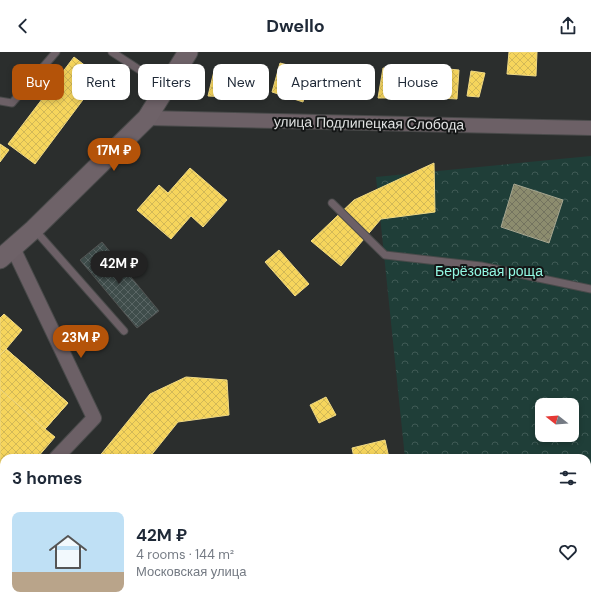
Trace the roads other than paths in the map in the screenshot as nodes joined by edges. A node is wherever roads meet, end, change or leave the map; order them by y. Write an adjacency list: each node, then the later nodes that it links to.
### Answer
1 (56, 52): 7 (lane)
2 (112, 52): 5 (lane)
3 (188, 52): 4 (main road)
4 (180, 64)
5 (138, 69)
6 (158, 100): 8 (main road)
7 (0, 101)
8 (147, 118): 9 (street, улица Подлипецкая Слобода); 11 (main road)
9 (591, 128)
10 (332, 203): 13 (lane)
11 (34, 229): 12 (main road); 14 (lane)
12 (6, 254): 15 (street)
13 (591, 289)
14 (124, 331)
15 (60, 454)

